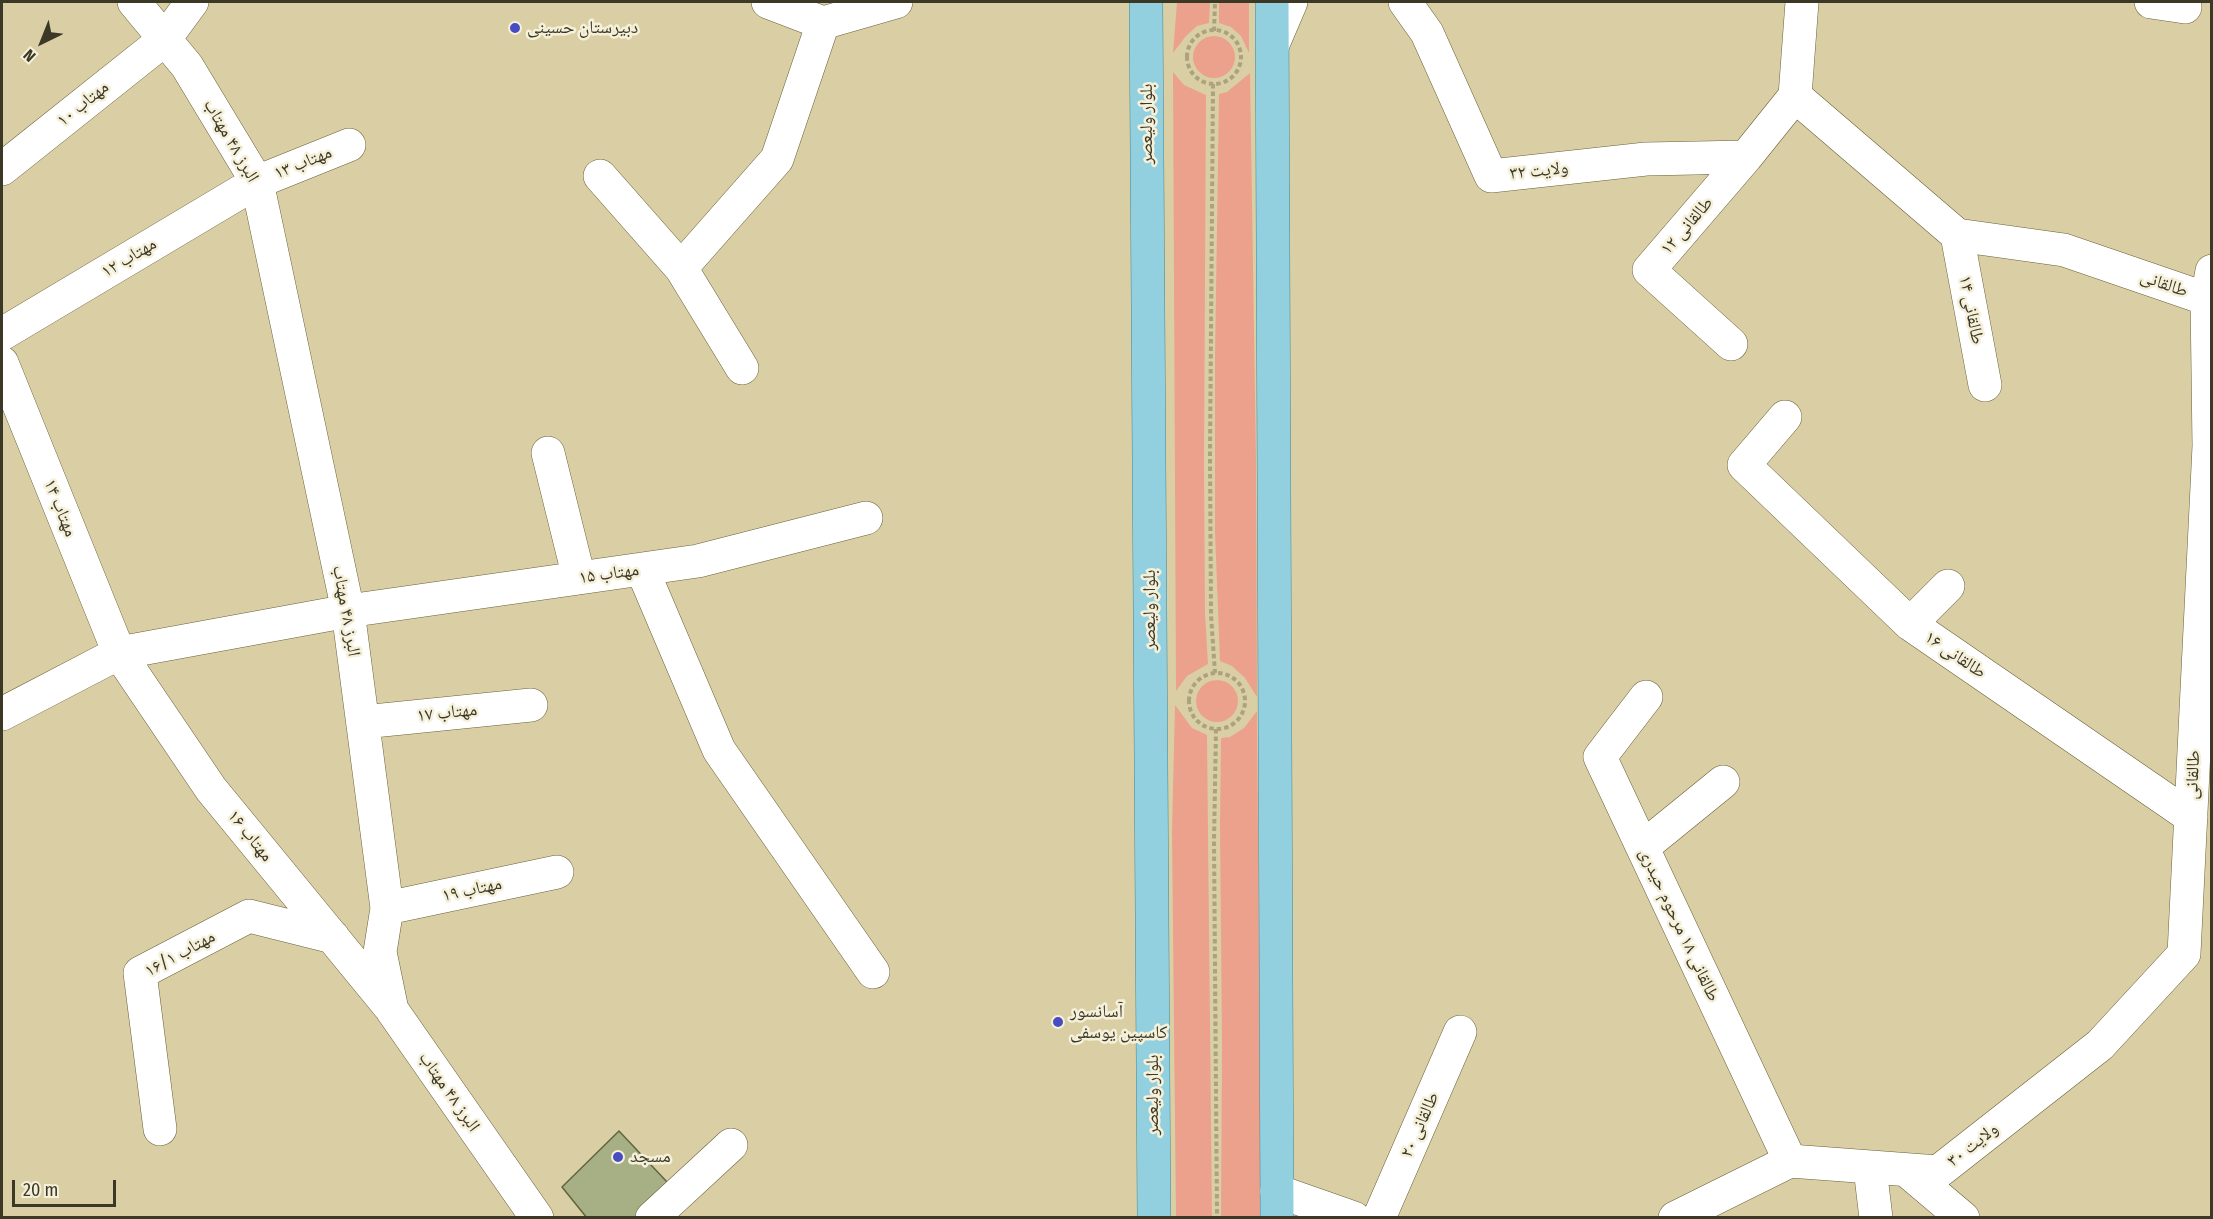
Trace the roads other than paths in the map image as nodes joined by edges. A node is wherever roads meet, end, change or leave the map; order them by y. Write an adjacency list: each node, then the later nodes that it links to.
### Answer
1 (134, 2): 16 (street, البرز ۴۸ مهتاب)
2 (192, 2): 16 (street, مهتاب ۱۰)
3 (768, 2): 14 (street)
4 (896, 2): 14 (street)
5 (1146, 2): 19 (main road, بلوار ولیعصر)
6 (1165, 2): 19 (main road)
7 (1272, 2): 17 (main road)
8 (1291, 2): 17 (street)
9 (1392, 2): 15 (street)
10 (1405, 2): 15 (street, ولایت ۳۲)
11 (1802, 2): 18 (street)
12 (2151, 2): 13 (street)
13 (2185, 7)
14 (823, 23): 26 (street)
15 (1427, 33): 21 (street, ولایت ۳۲)
16 (164, 39): 22 (street, مهتاب ۱۰); 24 (street, البرز ۴۸ مهتاب)
17 (1273, 44): 63 (main road)
18 (1795, 96): 21 (street, طالقانی ۱۲); 25 (street)
19 (1147, 118): 66 (main road, بلوار ولیعصر)
20 (350, 145): 24 (street, مهتاب ۱۳)
21 (1746, 157): 29 (street, طالقانی ۱۲)
22 (2, 169)
23 (600, 176): 26 (street)
24 (257, 182): 28 (street, مهتاب ۱۲); 40 (street, البرز ۴۸ مهتاب)
25 (1957, 235): 27 (street, طالقانی); 32 (street, طالقانی ۱۴)
26 (681, 268): 31 (street)
27 (2209, 285): 34 (street, طالقانی)
28 (2, 334)
29 (1731, 345)
30 (2, 363): 43 (street, مهتاب ۱۴)
31 (742, 368)
32 (1986, 385)
33 (1785, 417): 41 (street, طالقانی ۱۶)
34 (2210, 420): 42 (street, طالقانی)
35 (548, 453): 38 (street)
36 (866, 518): 37 (street, مهتاب ۱۵)
37 (642, 569): 38 (street, مهتاب ۱۵); 55 (street)
38 (579, 578): 40 (street, مهتاب ۱۵)
39 (1948, 586): 41 (street)
40 (348, 611): 43 (street); 47 (street, البرز ۴۸ مهتاب)
41 (1910, 624): 49 (street, طالقانی ۱۶)
42 (2205, 636): 49 (street, طالقانی)
43 (119, 653): 46 (street); 53 (street, مهتاب ۱۶)
44 (1646, 697): 50 (street, طالقانی ۱۸ مرحوم حیدری)
45 (531, 705): 47 (street, مهتاب ۱۷)
46 (2, 714)
47 (363, 722): 52 (street, البرز ۴۸ مهتاب)
48 (1723, 782): 50 (street)
49 (2191, 817): 54 (street, طالقانی)
50 (1643, 847): 60 (street, طالقانی ۱۸ مرحوم حیدری)
51 (557, 872): 52 (street, مهتاب ۱۹)
52 (387, 908): 56 (street, البرز ۴۸ مهتاب)
53 (333, 937): 56 (street, مهتاب ۱۶); 58 (street, مهتاب ۱۶/۱)
54 (2198, 958): 62 (street, ولایت ۳۰)
55 (873, 972)
56 (392, 1010): 64 (street, البرز ۴۸ مهتاب)
57 (1460, 1032): 68 (street, طالقانی ۲۰)
58 (160, 1129)
59 (731, 1145): 65 (street)
60 (1790, 1161): 61 (street, ولایت ۳۰); 69 (street)
61 (1870, 1168): 62 (street, ولایت ۳۰); 70 (street)
62 (1906, 1170): 71 (street)
63 (1277, 1204): 67 (street)
64 (537, 1218)
65 (652, 1218)
66 (1154, 1218)
67 (1354, 1218)
68 (1379, 1218)
69 (1675, 1218)
70 (1876, 1218)
71 (1963, 1218)

